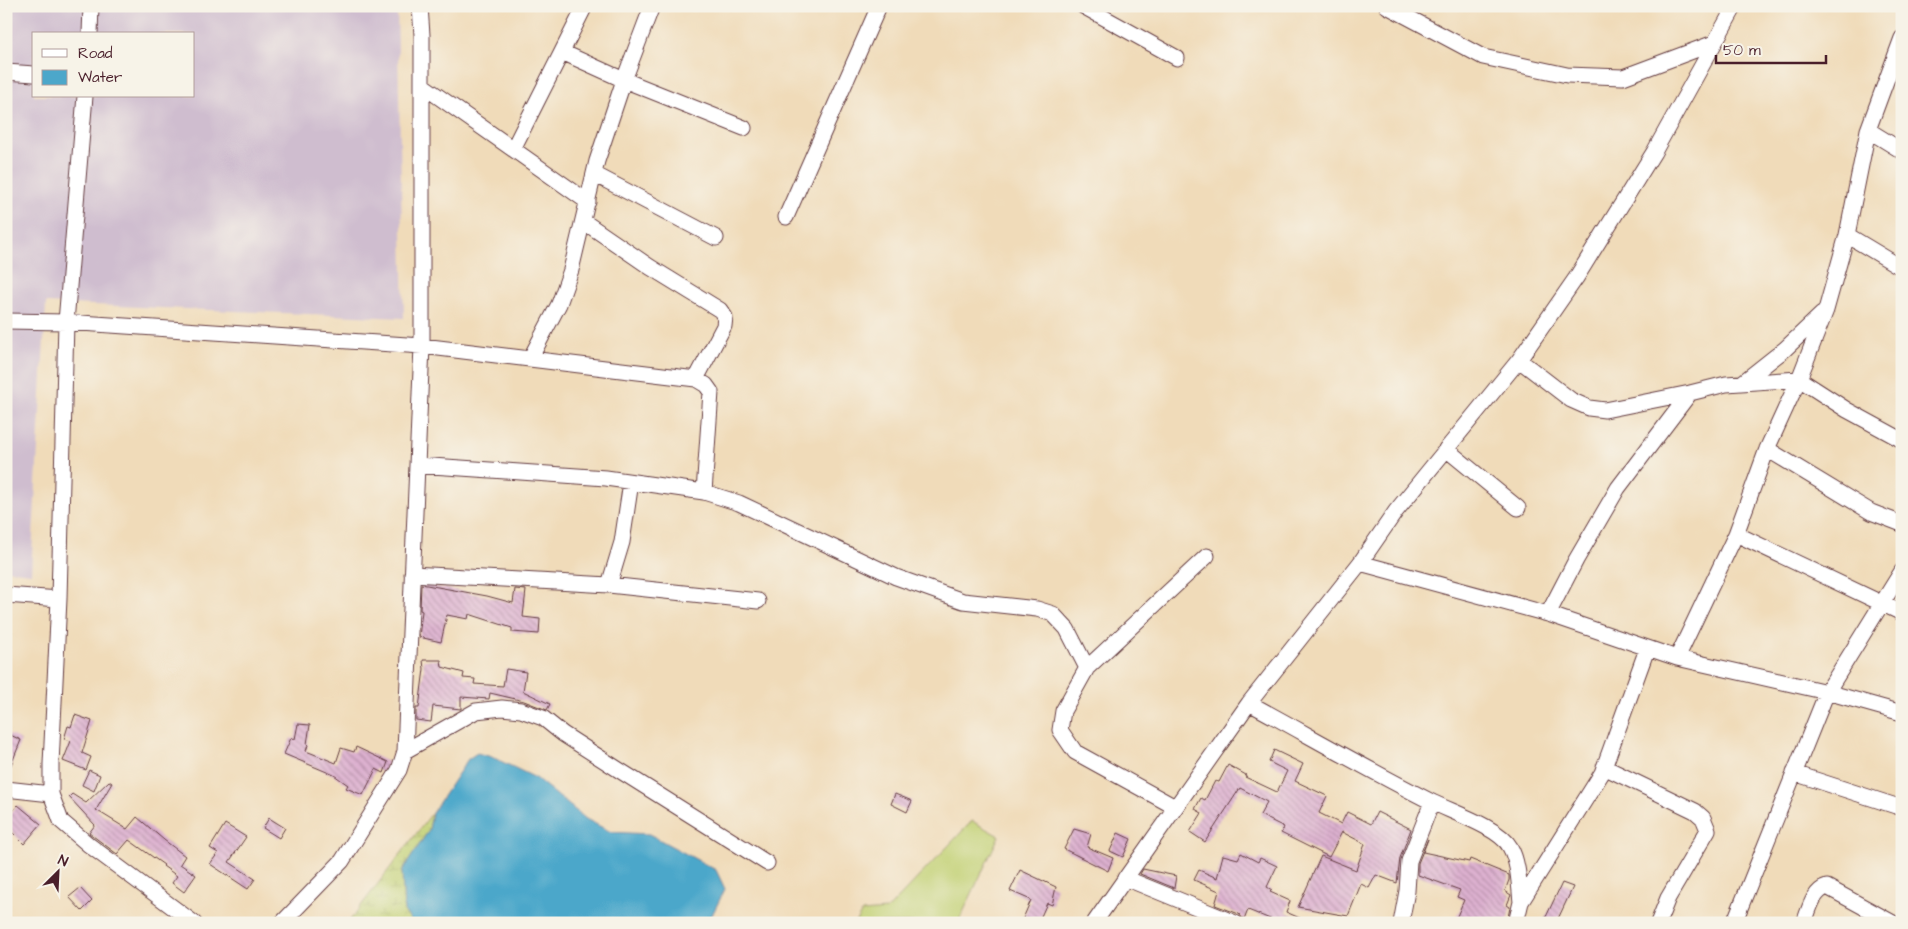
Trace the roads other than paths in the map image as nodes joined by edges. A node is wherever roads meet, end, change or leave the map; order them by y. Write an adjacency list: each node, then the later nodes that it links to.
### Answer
1 (91, 6): 9 (street)
2 (420, 6): 17 (street)
3 (585, 6): 12 (street)
4 (652, 6): 16 (street)
5 (879, 6): 25 (street)
6 (1083, 6): 13 (street)
7 (1388, 6): 11 (street)
8 (1735, 6): 11 (street)
9 (90, 32)
10 (1902, 38): 20 (street)
11 (1714, 43): 35 (street)
12 (562, 52): 16 (street); 21 (street)
13 (1177, 58)
14 (6, 72): 15 (street)
15 (32, 74)
16 (624, 80): 19 (street); 23 (street)
17 (422, 85): 21 (street); 33 (street)
18 (85, 98): 32 (street)
19 (744, 128)
20 (1868, 130): 22 (street); 27 (street)
21 (513, 149): 24 (street)
22 (1902, 151)
23 (594, 174): 24 (street); 28 (street)
24 (588, 202): 26 (street)
25 (786, 217)
26 (583, 221): 34 (street); 36 (street)
27 (1847, 235): 29 (street); 30 (street)
28 (716, 238)
29 (1902, 268)
30 (1826, 310): 37 (street); 38 (street)
31 (6, 320): 32 (street)
32 (66, 322): 33 (street); 55 (street)
33 (422, 346): 34 (street); 43 (street)
34 (530, 359): 36 (street)
35 (1519, 360): 39 (street); 41 (street)
36 (696, 379): 45 (street)
37 (1799, 379): 38 (street); 40 (street); 42 (street)
38 (1742, 383): 39 (street)
39 (1690, 393): 59 (street)
40 (1902, 440)
41 (1446, 449): 46 (street); 50 (street)
42 (1767, 449): 47 (street); 48 (street)
43 (417, 465): 44 (street); 52 (street)
44 (631, 482): 45 (street); 53 (street)
45 (704, 492): 62 (street)
46 (1518, 508)
47 (1902, 524)
48 (1736, 534): 57 (street); 61 (street)
49 (1207, 556): 62 (street)
50 (1360, 563): 59 (street); 64 (street)
51 (1902, 571): 57 (street)
52 (412, 574): 53 (street); 66 (street)
53 (609, 585): 56 (street)
54 (6, 595): 55 (street)
55 (59, 599): 70 (street)
56 (758, 601)
57 (1880, 604): 58 (street); 63 (street)
58 (1902, 613)
59 (1548, 614): 60 (street)
60 (1647, 649): 61 (street); 67 (street)
61 (1677, 658): 63 (street)
62 (1087, 668): 72 (street)
63 (1827, 692): 65 (street); 68 (street)
64 (1248, 703): 71 (street); 72 (street)
65 (1902, 714)
66 (404, 750): 74 (street); 78 (street)
67 (1604, 767): 76 (street); 83 (street)
68 (1794, 773): 73 (street); 84 (street)
69 (6, 789): 70 (street)
70 (52, 794): 77 (street)
71 (1432, 802): 76 (street); 81 (street)
72 (1175, 807): 75 (street)
73 (1902, 808)
74 (767, 863)
75 (1124, 878): 79 (street); 80 (street)
76 (1521, 902): 82 (street)
77 (194, 923)
78 (282, 923)
79 (1094, 923)
80 (1235, 923)
81 (1401, 923)
82 (1516, 923)
83 (1658, 923)
84 (1734, 923)
85 (1804, 923): 86 (street)
86 (1893, 923)

